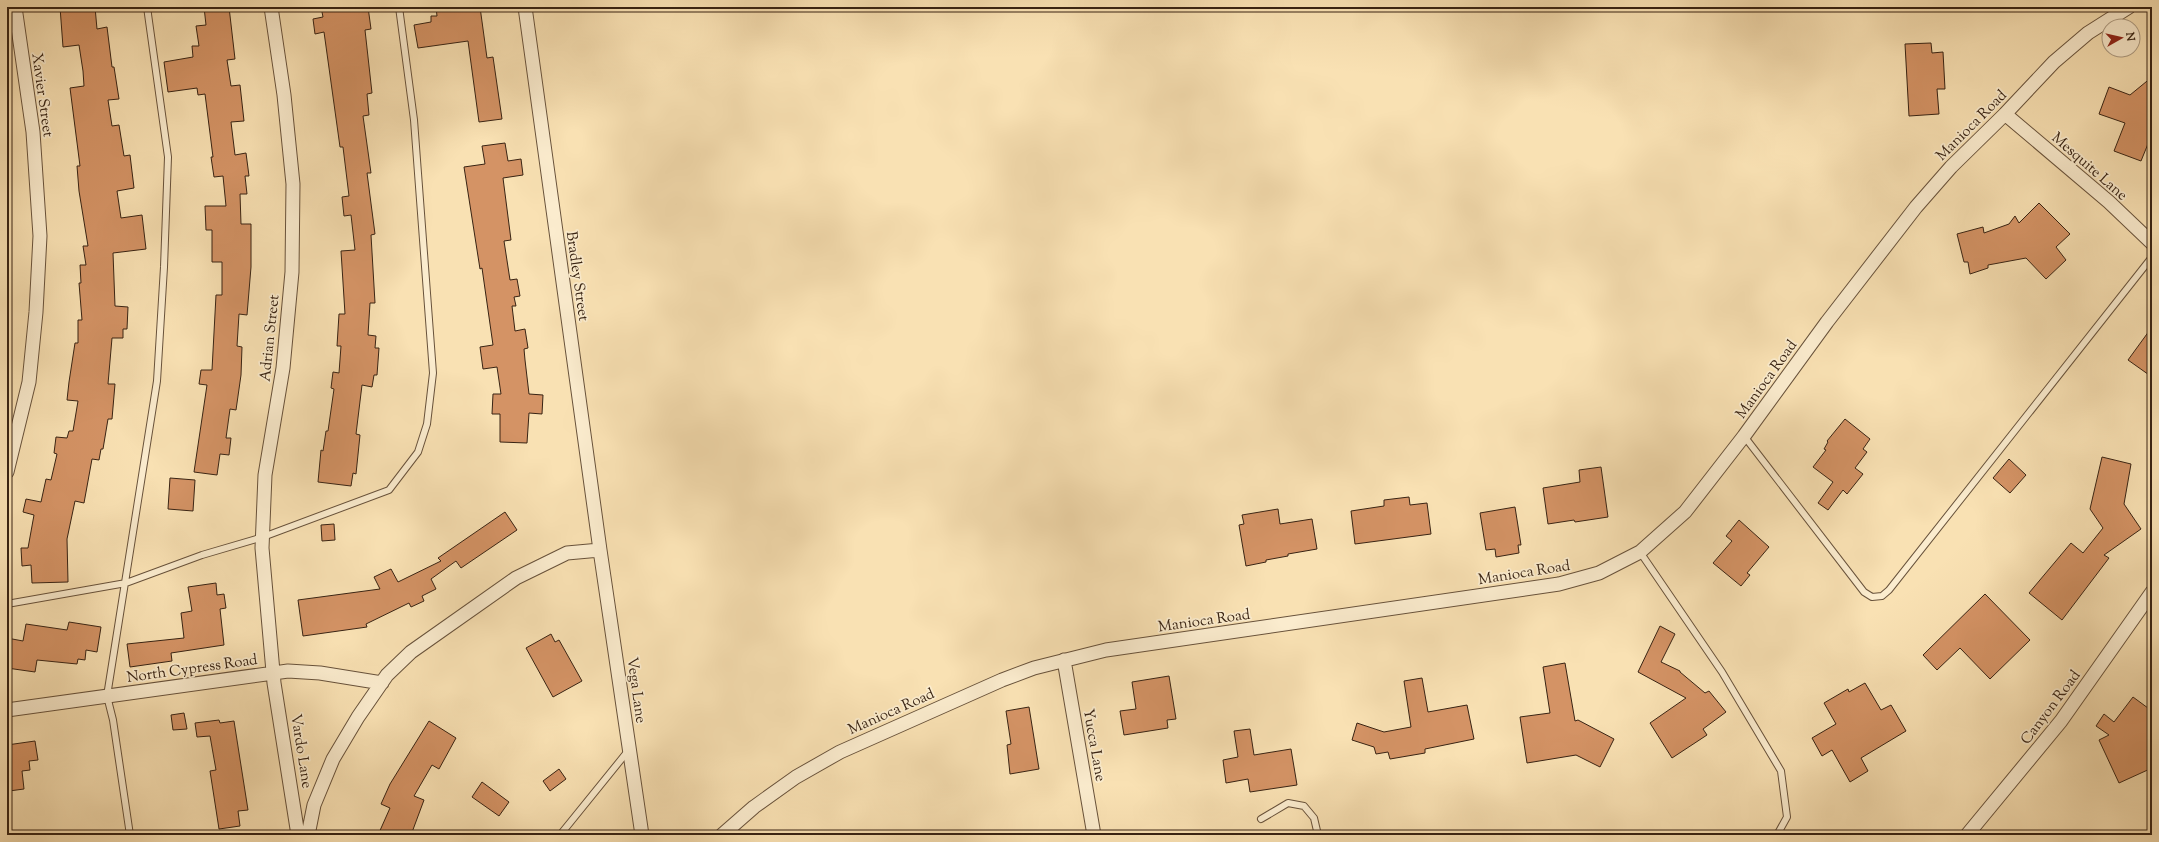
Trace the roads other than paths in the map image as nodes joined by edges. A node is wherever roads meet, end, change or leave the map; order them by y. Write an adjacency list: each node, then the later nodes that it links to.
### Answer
1 (15, 7): 11 (street, Xavier Street)
2 (147, 7): 15 (lane)
3 (271, 7): 12 (street, Adrian Street)
4 (399, 7): 12 (lane)
5 (525, 7): 13 (street, Bradley Street)
6 (2129, 7): 7 (street, Manioca Road)
7 (2005, 114): 8 (street, Mesquite Lane); 10 (street, Manioca Road)
8 (2152, 243)
9 (2152, 256): 10 (lane)
10 (1744, 436): 14 (street, Manioca Road)
11 (7, 472)
12 (263, 537): 15 (lane); 19 (street, Adrian Street)
13 (600, 550): 20 (street); 23 (street, Vega Lane)
14 (1640, 552): 18 (street, Manioca Road); 33 (lane)
15 (126, 584): 17 (lane); 21 (lane)
16 (2152, 592): 34 (street, Canyon Road)
17 (7, 604)
18 (1064, 660): 30 (street, Manioca Road); 31 (street, Yucca Lane)
19 (273, 673): 20 (street, North Cypress Road); 21 (street, North Cypress Road); 26 (street, Vardo Lane)
20 (382, 683): 27 (street)
21 (107, 696): 22 (street, North Cypress Road); 25 (lane)
22 (7, 710)
23 (629, 750): 28 (lane); 29 (street, Vega Lane)
24 (1261, 819): 32 (lane)
25 (130, 835)
26 (298, 835)
27 (308, 835)
28 (560, 835)
29 (642, 835)
30 (722, 835)
31 (1094, 835)
32 (1318, 835)
33 (1777, 835)
34 (1967, 835)

